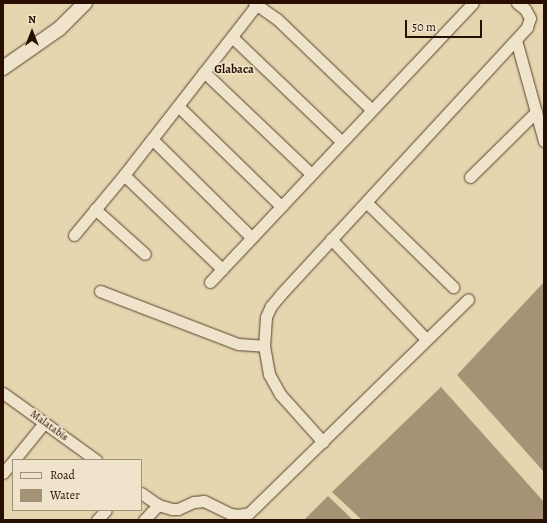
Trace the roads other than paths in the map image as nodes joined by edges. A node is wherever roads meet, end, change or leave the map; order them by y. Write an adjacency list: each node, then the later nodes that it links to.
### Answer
1 (85, 3): 7 (street)
2 (473, 3): 10 (street)
3 (518, 3): 6 (street)
4 (256, 4): 5 (street); 10 (street)
5 (232, 37): 8 (street); 13 (street)
6 (516, 40): 11 (street); 18 (street)
7 (3, 68)
8 (204, 72): 9 (street); 15 (street)
9 (178, 106): 12 (street); 19 (street)
10 (371, 109): 13 (street)
11 (536, 112): 14 (street); 17 (street)
12 (152, 139): 16 (street); 22 (street)
13 (341, 141): 15 (street)
14 (544, 141)
15 (311, 174): 19 (street)
16 (124, 175): 20 (street); 25 (street)
17 (470, 177)
18 (366, 202): 23 (street); 27 (street)
19 (281, 206): 22 (street)
20 (95, 209): 21 (street); 24 (street)
21 (74, 235)
22 (251, 237): 25 (street)
23 (332, 239): 30 (street); 31 (street)
24 (145, 254)
25 (222, 269): 26 (street)
26 (210, 282)
27 (454, 287)
28 (100, 291): 31 (street)
29 (468, 299): 30 (street)
30 (426, 339): 34 (street)
31 (264, 346): 34 (street)
32 (3, 393): 33 (street, Malatabis)
33 (44, 423): 35 (street); 36 (street, Malatabis)
34 (323, 442): 40 (street)
35 (14, 459)
36 (95, 459)
37 (12, 461): 38 (street)
38 (3, 473)
39 (142, 494): 40 (street)
40 (158, 505): 43 (street)
41 (105, 511): 42 (street)
42 (97, 520)
43 (144, 520)

